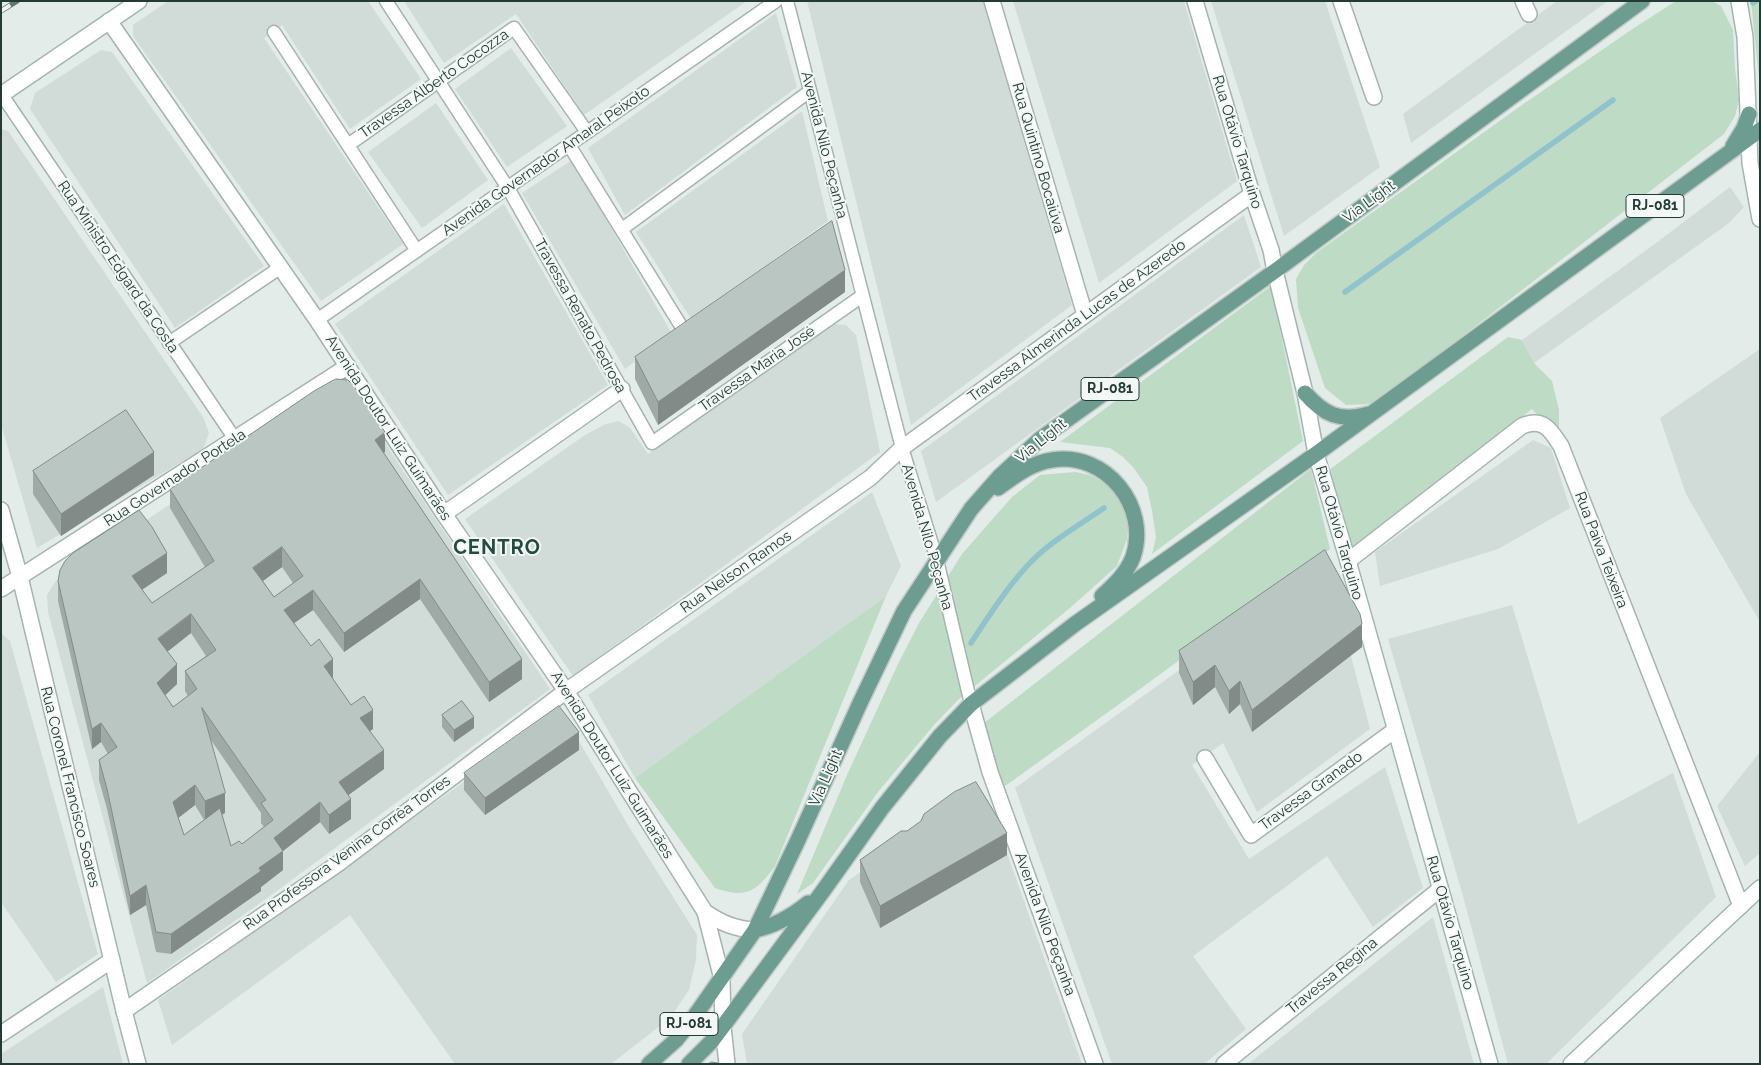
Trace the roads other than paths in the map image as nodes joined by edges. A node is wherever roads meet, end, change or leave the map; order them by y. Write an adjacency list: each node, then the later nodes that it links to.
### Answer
1 (139, 1): 10 (street)
2 (386, 1): 12 (street, Travessa Renato Pedrosa)
3 (776, 1): 17 (street, Avenida Governador Amaral Peixoto)
4 (787, 1): 13 (street, Avenida Nilo Peçanha)
5 (992, 1): 30 (street, Rua Quintino Bocaiúva)
6 (1195, 1): 23 (street, Rua Otávio Tarquino)
7 (1341, 1): 15 (street)
8 (1642, 1): 28 (main road, Via Light / RJ-081)
9 (1738, 1): 16 (street)
10 (109, 21): 14 (street); 27 (street, Avenida Doutor Luiz Guimarães)
11 (274, 32): 19 (street)
12 (438, 81): 17 (street, Travessa Alberto Cocozza); 19 (street, Travessa Alberto Cocozza); 22 (street, Travessa Renato Pedrosa)
13 (810, 91): 25 (street); 29 (street, Avenida Nilo Peçanha)
14 (2, 95): 33 (street, Rua Ministro Edgard da Costa)
15 (1374, 98)
16 (1749, 114): 18 (street); 21 (main road)
17 (588, 132): 20 (street, Avenida Governador Amaral Peixoto)
18 (1754, 134): 21 (main road, RJ-081); 24 (street)
19 (348, 145): 26 (street)
20 (569, 145): 22 (street, Avenida Governador Amaral Peixoto); 25 (street)
21 (1729, 151): 37 (main road, RJ-081)
22 (508, 188): 26 (street, Avenida Governador Amaral Peixoto); 35 (street, Travessa Renato Pedrosa)
23 (1252, 194): 28 (street, Rua Otávio Tarquino); 30 (street, Travessa Almerinda Lucas de Azeredo)
24 (1760, 219)
25 (622, 229): 32 (street)
26 (417, 251): 31 (street, Avenida Governador Amaral Peixoto)
27 (280, 267): 31 (street, Avenida Doutor Luiz Guimarães); 33 (street)
28 (1276, 270): 36 (street, Rua Otávio Tarquino); 42 (main road, Via Light / RJ-081)
29 (862, 296): 39 (street, Travessa Maria José); 40 (street, Avenida Nilo Peçanha)
30 (1085, 315): 40 (street, Travessa Almerinda Lucas de Azeredo)
31 (318, 320): 34 (street, Avenida Doutor Luiz Guimarães)
32 (686, 334)
33 (169, 343): 38 (street, Rua Ministro Edgard da Costa)
34 (348, 366): 38 (street, Rua Governador Portela); 44 (street, Avenida Doutor Luiz Guimarães)
35 (622, 389): 39 (street, Travessa Renato Pedrosa); 44 (street)
36 (1304, 393): 37 (main road); 41 (street, Rua Otávio Tarquino)
37 (1372, 414): 41 (main road, RJ-081)
38 (235, 439): 47 (street, Rua Governador Portela)
39 (652, 443)
40 (902, 448): 45 (street, Avenida Nilo Peçanha); 50 (street, Rua Nelson Ramos)
41 (1316, 454): 46 (street, Rua Otávio Tarquino); 49 (main road, RJ-081)
42 (971, 509): 45 (main road, Via Light / RJ-081); 49 (main road)
43 (1, 510): 47 (street, Rua Coronel Francisco Soares)
44 (444, 514): 50 (street, Avenida Doutor Luiz Guimarães)
45 (937, 560): 51 (street, Avenida Nilo Peçanha); 59 (main road, Via Light / RJ-081)
46 (1348, 561): 52 (street, Rua Otávio Tarquino); 57 (street, Rua Paiva Teixeira)
47 (20, 577): 48 (street, Rua Governador Portela); 60 (street, Rua Coronel Francisco Soares)
48 (1, 589)
49 (1075, 624): 51 (main road, RJ-081)
50 (566, 691): 58 (street, Avenida Doutor Luiz Guimarães); 62 (street, Rua Professora Venina Corrêa Torres)
51 (971, 704): 56 (main road, RJ-081); 69 (street, Avenida Nilo Peçanha)
52 (1395, 730): 53 (street, Travessa Granado); 55 (street, Rua Otávio Tarquino)
53 (1205, 758)
54 (1760, 888): 57 (street)
55 (1440, 889): 70 (street, Travessa Regina); 71 (street, Rua Otávio Tarquino)
56 (823, 891): 59 (main road); 63 (main road, RJ-081)
57 (1741, 906): 72 (street)
58 (705, 912): 59 (street); 61 (street, Avenida Doutor Luiz Guimarães)
59 (754, 930): 61 (main road, Via Light / RJ-081)
60 (112, 960): 62 (street, Rua Coronel Francisco Soares); 64 (street)
61 (722, 979): 63 (street, Avenida Doutor Luiz Guimarães); 66 (main road, Via Light / RJ-081)
62 (124, 1011): 65 (street, Rua Coronel Francisco Soares)
63 (723, 1026): 67 (main road, RJ-081); 68 (street, Avenida Doutor Luiz Guimarães)
64 (1, 1034)
65 (138, 1064)
66 (649, 1064)
67 (690, 1064)
68 (727, 1064)
69 (1095, 1064)
70 (1224, 1064)
71 (1490, 1064)
72 (1571, 1064)

